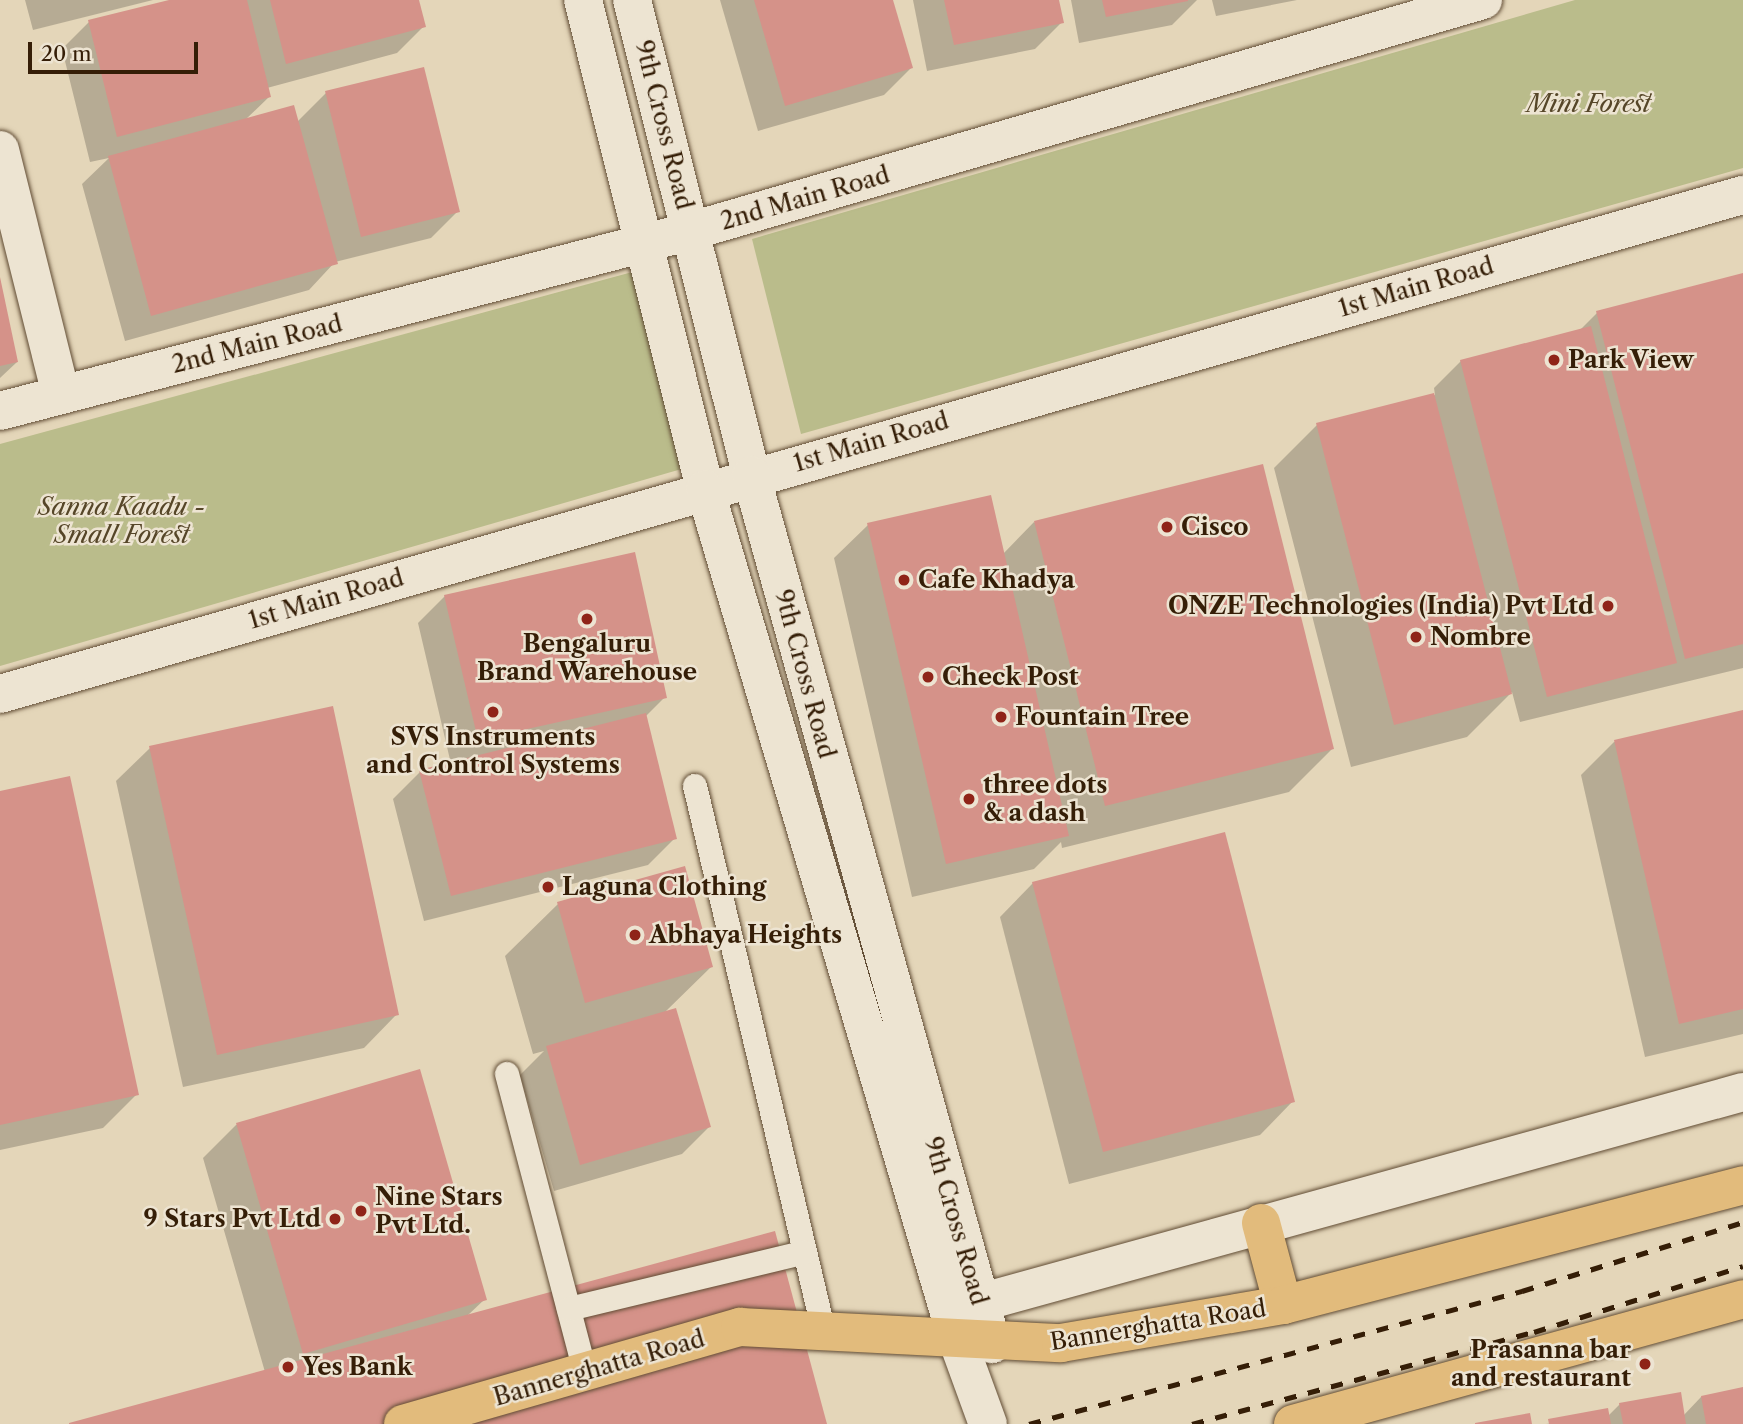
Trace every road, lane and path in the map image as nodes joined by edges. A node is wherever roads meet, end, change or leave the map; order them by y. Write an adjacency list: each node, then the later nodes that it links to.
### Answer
1 (583, 0): 7 (street, 9th Cross Road)
2 (632, 0): 6 (street, 9th Cross Road)
3 (1483, 0): 6 (street, 2nd Main Road)
4 (0, 150): 8 (street)
5 (1743, 195): 10 (street, 1st Main Road)
6 (691, 231): 7 (street, 2nd Main Road); 10 (street, 9th Cross Road)
7 (642, 244): 8 (street, 2nd Main Road); 11 (street, 9th Cross Road)
8 (61, 394): 9 (street, 2nd Main Road)
9 (0, 411)
10 (751, 475): 11 (street, 1st Main Road); 20 (street, 9th Cross Road)
11 (705, 489): 12 (street, 1st Main Road); 24 (street, 9th Cross Road)
12 (0, 694)
13 (695, 786): 18 (lane)
14 (507, 1074): 22 (lane)
15 (1743, 1092): 17 (street)
16 (1743, 1185): 21 (highway, Bannerghatta Road)
17 (1261, 1223): 20 (street); 21 (highway)
18 (803, 1253): 22 (lane); 23 (lane)
19 (1743, 1299): 28 (highway)
20 (979, 1303): 24 (street, 9th Cross Road)
21 (1283, 1305): 24 (highway, Bannerghatta Road)
22 (569, 1310): 25 (lane)
23 (824, 1332): 24 (highway, Bannerghatta Road); 25 (highway, Bannerghatta Road)
24 (974, 1342): 27 (street)
25 (585, 1371): 26 (highway, Bannerghatta Road)
26 (403, 1424)
27 (988, 1424)
28 (1293, 1424)

